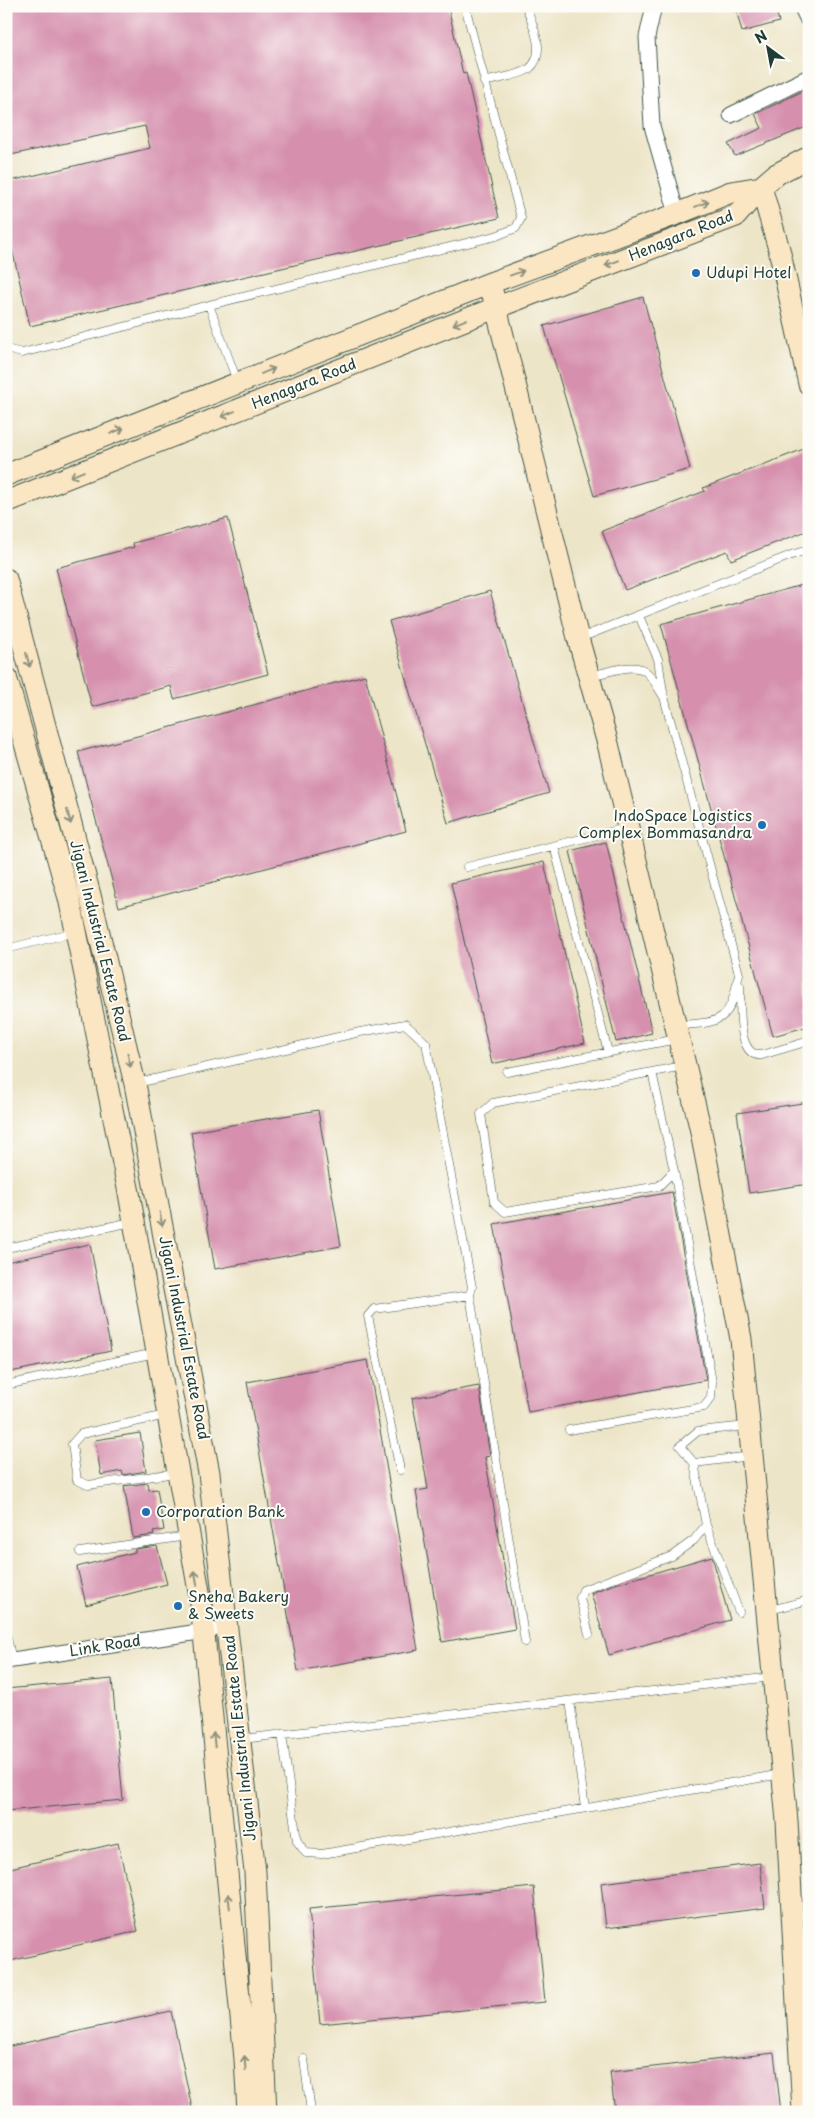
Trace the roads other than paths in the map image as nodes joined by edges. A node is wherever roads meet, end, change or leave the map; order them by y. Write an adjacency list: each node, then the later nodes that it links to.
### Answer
1 (465, 6): 7 (lane)
2 (526, 6): 7 (lane)
3 (654, 6): 11 (street)
4 (801, 6): 5 (street)
5 (809, 22)
6 (809, 78): 8 (street)
7 (484, 82): 13 (lane)
8 (731, 115)
9 (809, 158): 10 (street)
10 (762, 187): 11 (street, Henagara Road, one-way to 10); 14 (street, Henagara Road, one-way to 14); 16 (street)
11 (677, 214): 12 (street, Henagara Road, one-way to 11)
12 (490, 283): 14 (street); 17 (street, Henagara Road, one-way to 12)
13 (209, 305): 15 (lane); 17 (lane)
14 (495, 308): 19 (street, Henagara Road, one-way to 19); 23 (street)
15 (6, 349)
16 (807, 373)
17 (238, 382): 18 (street, Henagara Road, one-way to 17)
18 (6, 475)
19 (6, 502)
20 (809, 553): 22 (lane)
21 (6, 579): 39 (street, Jigani Industrial Estate Road, one-way to 39)
22 (639, 616): 23 (lane); 26 (lane)
23 (578, 638): 24 (street)
24 (588, 676): 26 (lane); 27 (street)
25 (6, 677): 30 (street, Jigani Industrial Estate Road)
26 (664, 697): 32 (lane)
27 (628, 828): 28 (lane); 33 (street)
28 (554, 846): 29 (lane); 35 (lane)
29 (467, 867)
30 (76, 931): 31 (lane); 41 (street, Jigani Industrial Estate Road)
31 (6, 949)
32 (739, 974): 33 (lane); 34 (lane)
33 (677, 1032): 35 (lane); 36 (street)
34 (809, 1041)
35 (608, 1052): 37 (lane)
36 (685, 1066): 38 (lane); 47 (street)
37 (507, 1072)
38 (652, 1072): 40 (lane); 40 (lane)
39 (135, 1084): 43 (lane); 59 (street, Jigani Industrial Estate Road, one-way to 59)
40 (674, 1171): 48 (lane)
41 (134, 1221): 42 (lane); 44 (street, Jigani Industrial Estate Road)
42 (6, 1248)
43 (470, 1295): 51 (lane); 63 (lane)
44 (157, 1353): 45 (lane); 46 (street, Jigani Industrial Estate Road)
45 (6, 1385)
46 (168, 1415): 52 (street, Jigani Industrial Estate Road); 52 (lane)
47 (749, 1425): 49 (street); 50 (lane)
48 (569, 1430)
49 (752, 1456): 50 (lane); 57 (street)
50 (694, 1463): 53 (lane)
51 (400, 1470)
52 (178, 1473): 54 (street, Jigani Industrial Estate Road)
53 (706, 1525): 58 (lane); 62 (lane)
54 (189, 1536): 55 (lane); 60 (street, Jigani Industrial Estate Road, one-way to 54)
55 (80, 1552)
56 (809, 1600): 57 (lane)
57 (767, 1611): 65 (street)
58 (739, 1612)
59 (227, 1628): 60 (street, Link Road); 68 (street, Jigani Industrial Estate Road)
60 (203, 1631): 64 (street, Link Road); 72 (street, Jigani Industrial Estate Road, one-way to 60)
61 (6, 1634): 64 (lane)
62 (589, 1634)
63 (526, 1642)
64 (9, 1660)
65 (773, 1677): 66 (lane); 69 (street)
66 (570, 1700): 67 (lane); 70 (lane)
67 (282, 1734): 68 (lane); 70 (lane)
68 (240, 1739): 73 (street, Jigani Industrial Estate Road)
69 (783, 1774): 70 (lane); 75 (street)
70 (585, 1808)
71 (304, 2059): 74 (lane)
72 (248, 2112)
73 (266, 2112)
74 (312, 2112)
75 (803, 2112)

